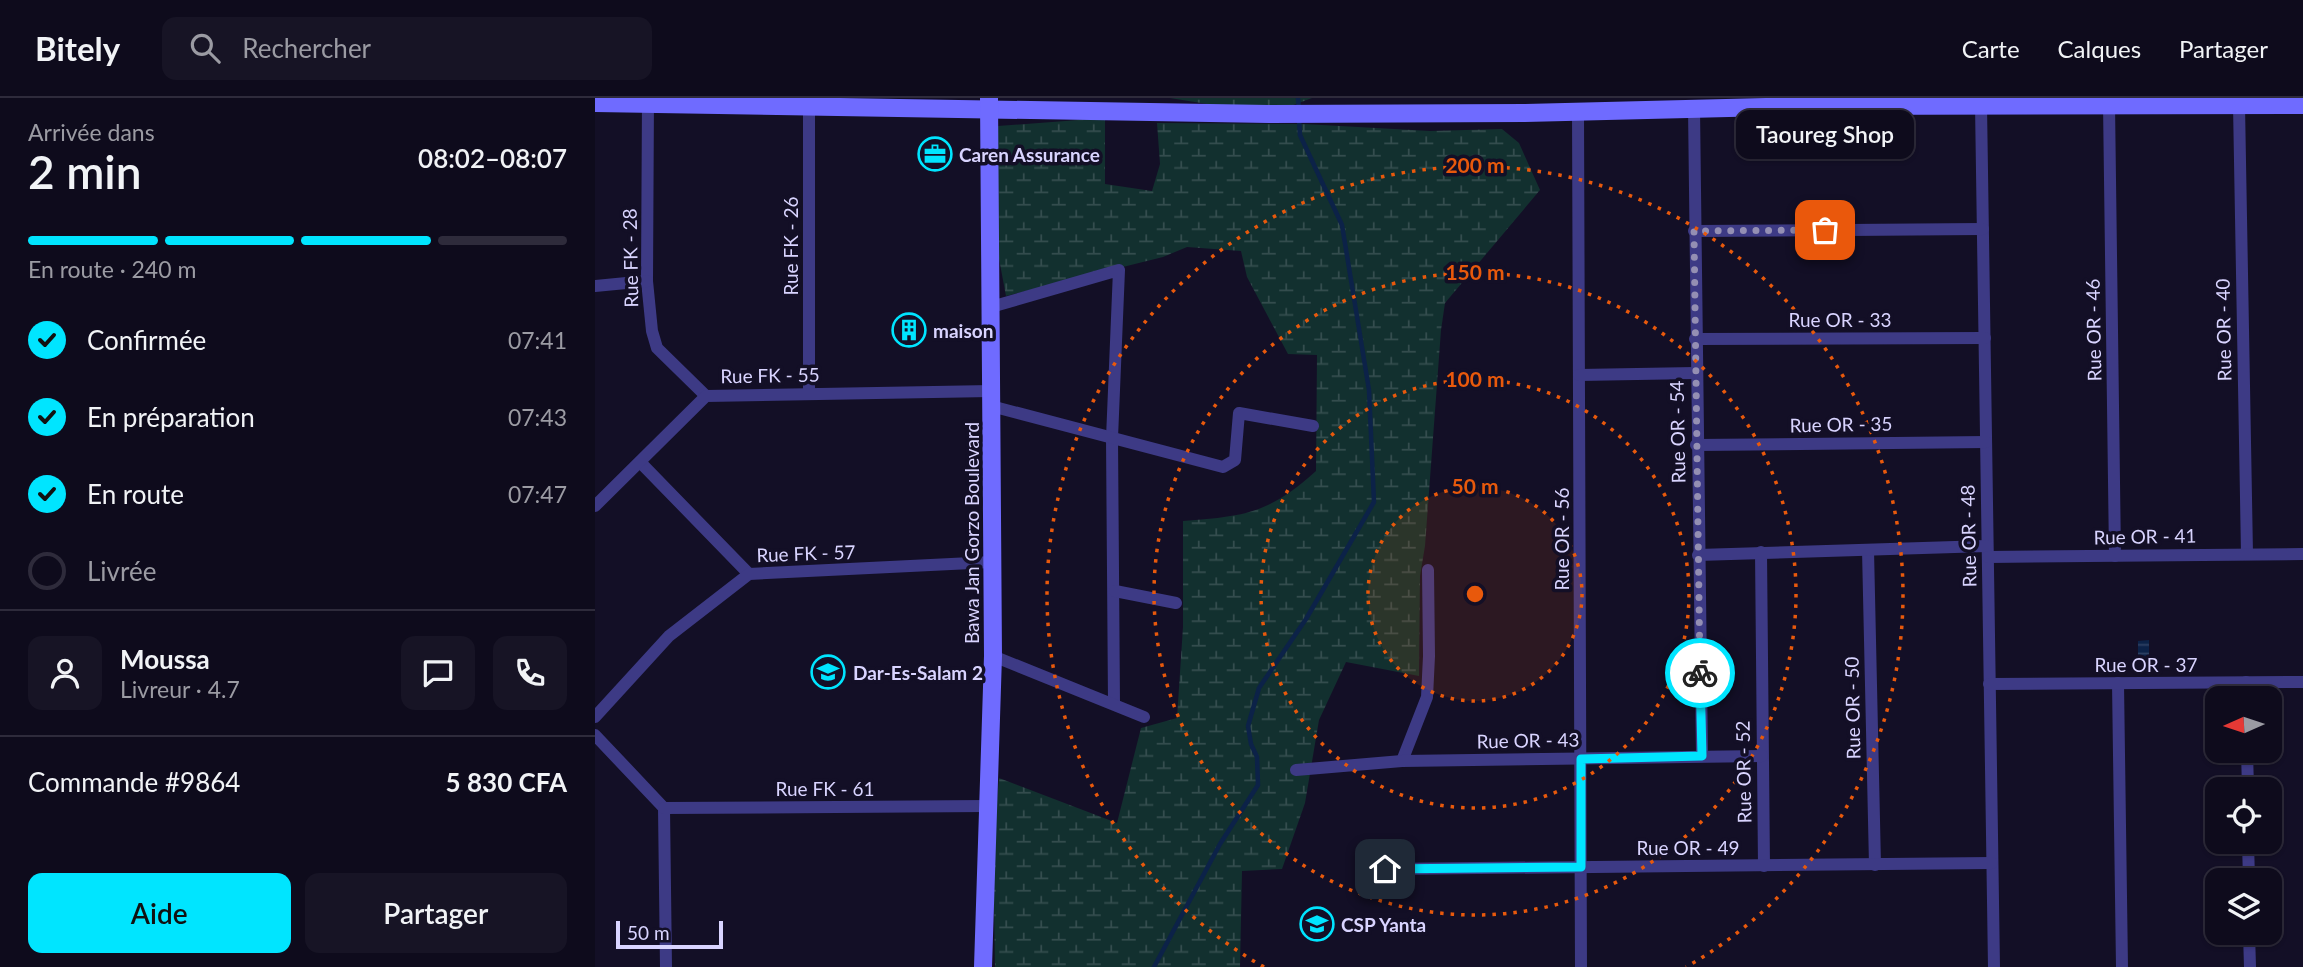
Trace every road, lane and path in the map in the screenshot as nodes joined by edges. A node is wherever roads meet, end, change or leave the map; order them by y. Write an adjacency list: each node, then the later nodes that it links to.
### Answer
1 (648, 101): 3 (street); 7 (street); 18 (street, Rue FK - 28)
2 (2182, 101): 9 (street); 12 (street)
3 (809, 102): 8 (street); 25 (street, Rue FK - 26)
4 (1720, 102): 5 (street); 14 (street)
5 (1886, 102): 11 (street)
6 (2025, 102): 9 (street); 11 (street)
7 (595, 103)
8 (989, 103): 10 (street); 20 (street, Bawa Jan Gorzo Boulevard)
9 (2109, 104): 40 (street, Rue OR - 46)
10 (1528, 105): 15 (street)
11 (1981, 105): 16 (street, Rue OR - 48)
12 (2239, 105): 13 (street); 37 (street, Rue OR - 40)
13 (2303, 105)
14 (1694, 108): 15 (street); 17 (street, Rue OR - 54)
15 (1578, 111): 24 (street, Rue OR - 56)
16 (1983, 229): 17 (street); 21 (street, Rue OR - 48)
17 (1694, 231): 22 (street, Rue OR - 54)
18 (647, 281): 19 (street); 26 (street, Rue FK - 28)
19 (595, 286)
20 (991, 307): 27 (street, Bawa Jan Gorzo Boulevard); 29 (street)
21 (1985, 338): 22 (street, Rue OR - 33); 30 (street, Rue OR - 48)
22 (1695, 339): 23 (street, Rue OR - 54)
23 (1695, 373): 24 (street); 31 (street, Rue OR - 54)
24 (1579, 375): 58 (street, Rue OR - 56)
25 (809, 393): 26 (street, Rue FK - 55); 27 (street, Rue FK - 55)
26 (706, 396): 32 (street, Rue FK - 55)
27 (991, 399): 29 (street, Rue FK - 55); 41 (street, Bawa Jan Gorzo Boulevard)
28 (1313, 426): 29 (street, Rue FK - 55)
29 (1112, 438): 44 (street)
30 (1986, 442): 31 (street, Rue OR - 35); 36 (street, Rue OR - 48)
31 (1696, 445): 39 (street, Rue OR - 54)
32 (640, 462): 33 (street, Rue FK - 55); 43 (street)
33 (595, 506)
34 (1868, 550): 35 (street, Rue OR - 41); 36 (street, Rue OR - 41); 65 (street, Rue OR - 50)
35 (1761, 552): 39 (street, Rue OR - 41); 56 (street, Rue OR - 52)
36 (1988, 552): 40 (street, Rue OR - 41); 50 (street, Rue OR - 48)
37 (2247, 554): 38 (street, Rue OR - 41); 40 (street, Rue OR - 41)
38 (2303, 554)
39 (1698, 555): 57 (street, Rue OR - 54)
40 (2115, 556)
41 (992, 562): 43 (street, Rue FK - 57); 46 (street, Bawa Jan Gorzo Boulevard)
42 (1428, 570): 59 (street)
43 (749, 574): 53 (street, Rue FK - 57)
44 (1115, 591): 45 (street); 52 (street)
45 (1176, 603)
46 (993, 656): 52 (street); 61 (street, Bawa Jan Gorzo Boulevard)
47 (2246, 682): 48 (street, Rue OR - 37); 49 (street, Rue OR - 37); 51 (street)
48 (2303, 682)
49 (2118, 683): 50 (street, Rue OR - 37); 73 (street)
50 (1989, 684): 63 (street, Rue OR - 48)
51 (2246, 686)
52 (1114, 704): 54 (street)
53 (595, 717)
54 (1144, 717)
55 (595, 734): 62 (street)
56 (1762, 755): 57 (street, Rue OR - 43); 64 (street, Rue OR - 52)
57 (1702, 756): 58 (street, Rue OR - 43)
58 (1581, 759): 59 (street, Rue OR - 43); 66 (street, Rue OR - 56)
59 (1402, 761): 60 (street, Rue OR - 43)
60 (1296, 770)
61 (987, 806): 62 (street, Rue FK - 61); 70 (street, Bawa Jan Gorzo Boulevard)
62 (664, 808): 69 (street)
63 (1992, 863): 65 (street, Rue OR - 49); 72 (street, Rue OR - 48)
64 (1764, 866): 65 (street, Rue OR - 49); 66 (street, Rue OR - 49)
65 (1875, 866)
66 (1581, 867): 67 (street, Rue OR - 49); 71 (street, Rue OR - 56)
67 (1385, 869)
68 (2249, 945): 74 (street)
69 (667, 967)
70 (983, 967)
71 (1581, 967)
72 (1994, 967)
73 (2122, 967)
74 (2250, 967)

